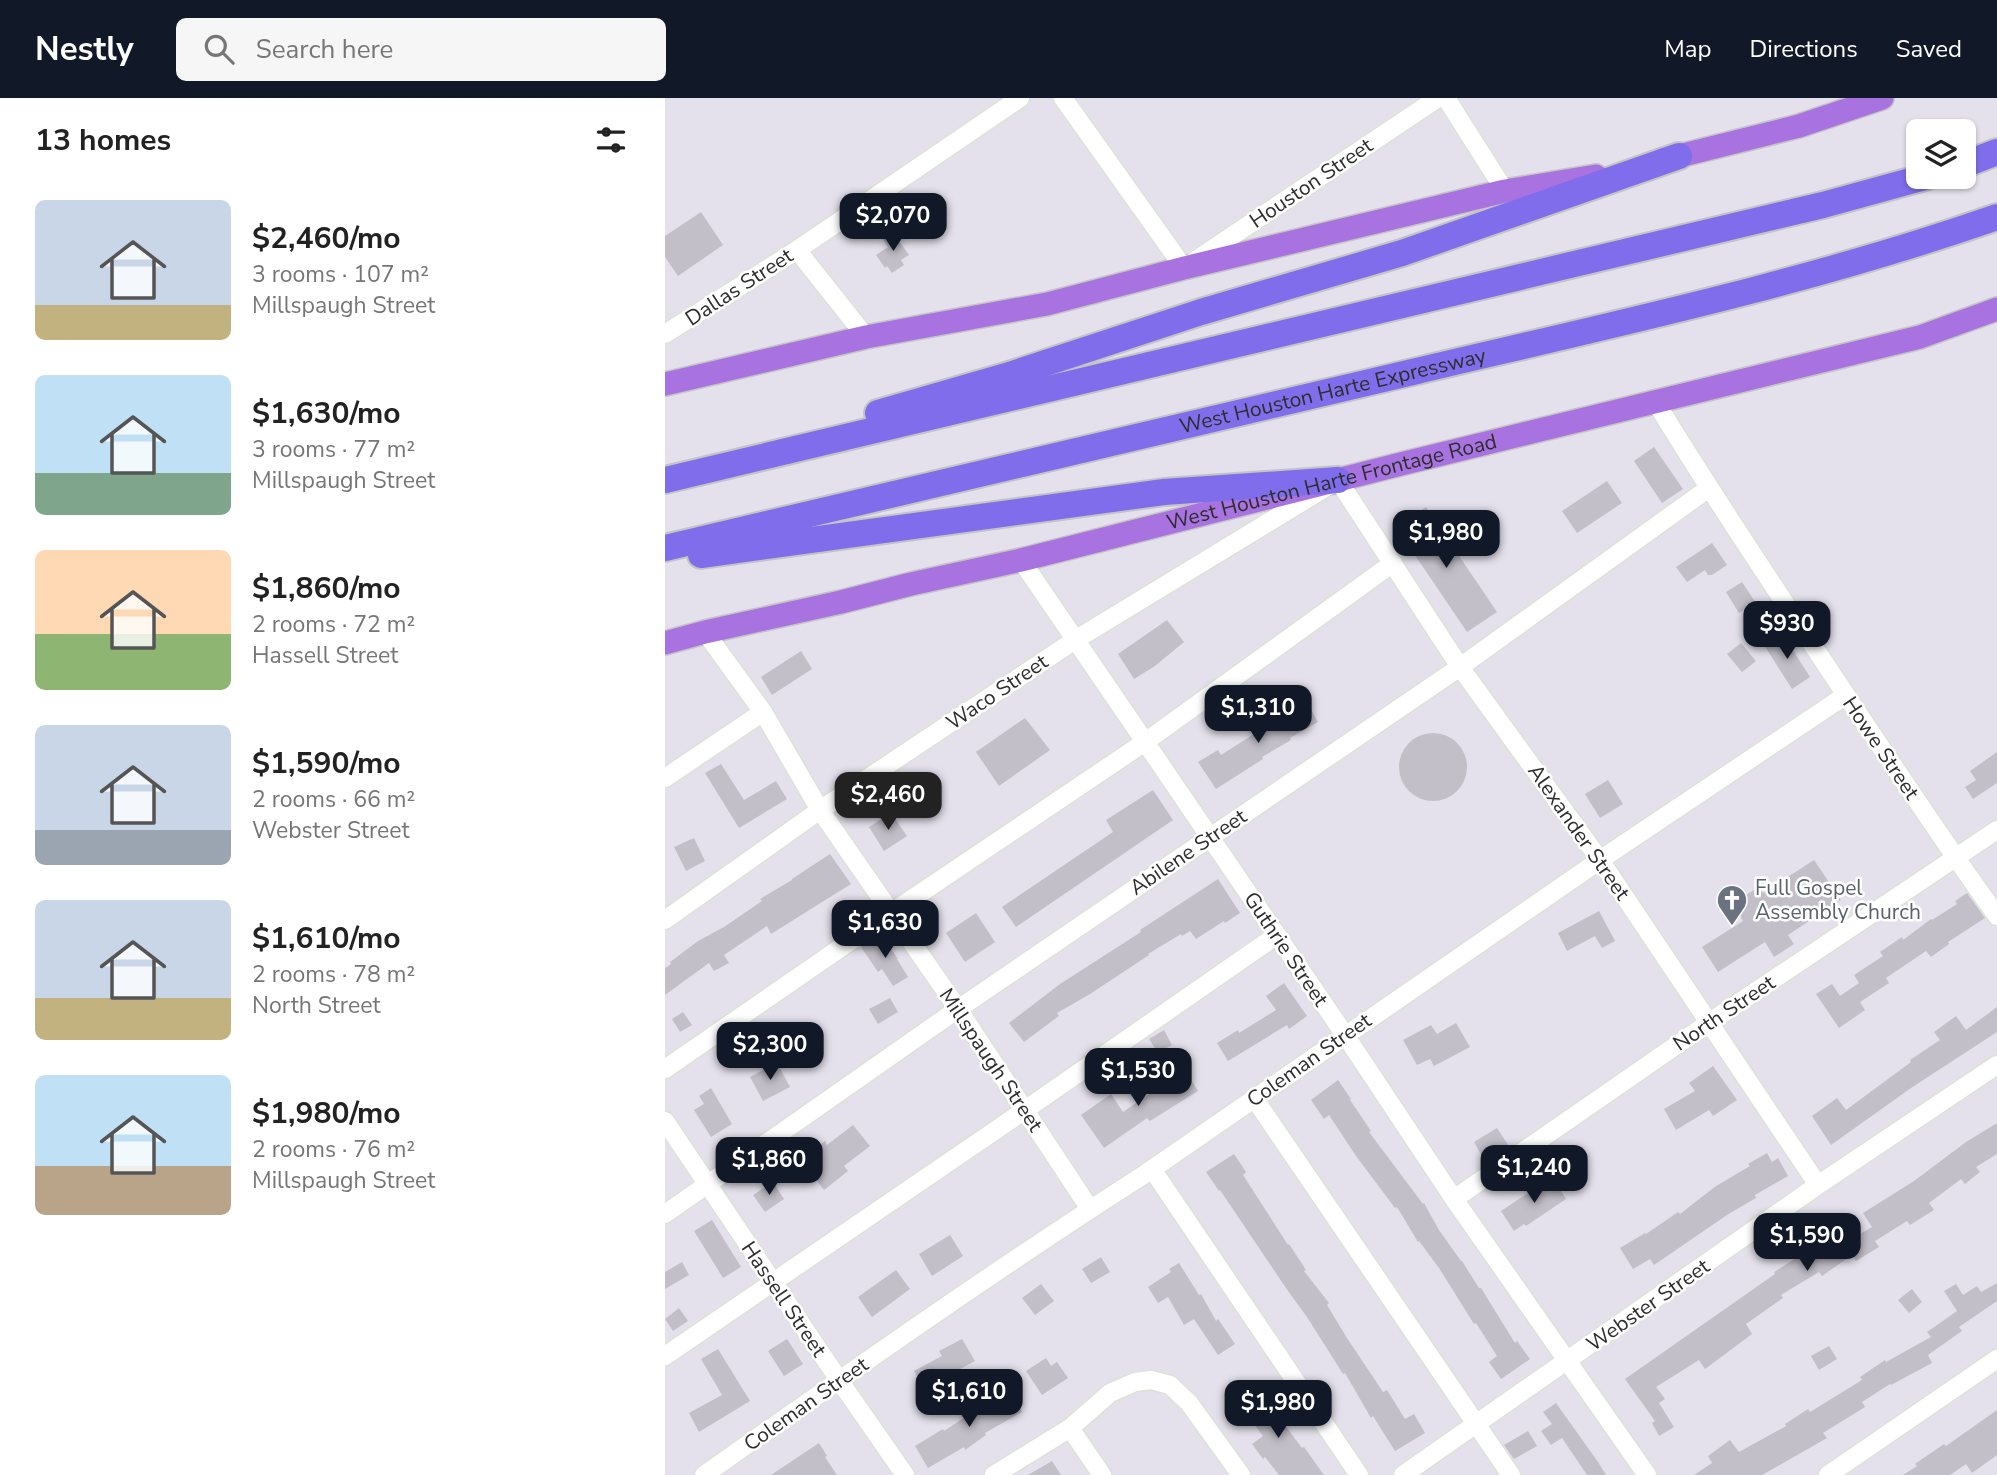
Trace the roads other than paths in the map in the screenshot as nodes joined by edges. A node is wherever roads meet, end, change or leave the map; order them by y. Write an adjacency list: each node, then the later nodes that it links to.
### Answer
1 (1020, 98): 12 (street, Dallas Street)
2 (1063, 98): 13 (street)
3 (1438, 98): 13 (street, Houston Street)
4 (1446, 98): 10 (street)
5 (1882, 98): 7 (main road)
6 (1997, 152): 8 (highway)
7 (1679, 156): 10 (main road); 19 (highway)
8 (1976, 160)
9 (1906, 182): 19 (highway)
10 (1505, 191): 13 (main road)
11 (1997, 217): 22 (highway, West Houston Harte Expressway)
12 (797, 250): 15 (street, Dallas Street); 16 (street)
13 (1184, 268): 16 (main road)
14 (1997, 309): 18 (main road, West Houston Harte Frontage Road)
15 (665, 334)
16 (866, 337): 17 (main road)
17 (665, 384)
18 (1655, 401): 20 (main road, West Houston Harte Frontage Road); 21 (street, Howe Street)
19 (665, 478)
20 (1338, 480): 23 (highway); 24 (main road, West Houston Harte Frontage Road); 25 (street, Alexander Street); 27 (street, Waco Street)
21 (1709, 488): 29 (street, Abilene Street); 30 (street, Howe Street)
22 (665, 548)
23 (665, 560)
24 (1021, 560): 26 (main road, West Houston Harte Frontage Road); 27 (street, Guthrie Street)
25 (1393, 563): 29 (street, Alexander Street); 32 (street)
26 (705, 632): 28 (main road, West Houston Harte Frontage Road); 31 (street, Millspaugh Street)
27 (1075, 640): 32 (street, Guthrie Street); 34 (street, Waco Street)
28 (665, 643)
29 (1461, 667): 36 (street, Abilene Street); 38 (street, Alexander Street)
30 (1846, 695): 37 (street, Howe Street); 38 (street, Coleman Street)
31 (763, 712): 33 (street); 34 (street, Millspaugh Street)
32 (1145, 743): 36 (street, Guthrie Street); 39 (street)
33 (665, 778)
34 (820, 810): 39 (street, Millspaugh Street); 41 (street, Waco Street)
35 (1997, 830): 37 (street, North Street)
36 (1210, 837): 42 (street, Guthrie Street); 43 (street, Abilene Street)
37 (1956, 859): 40 (street, Howe Street); 44 (street, North Street)
38 (1600, 860): 44 (street, Alexander Street); 45 (street, Coleman Street)
39 (891, 913): 43 (street, Millspaugh Street); 47 (street)
40 (1997, 916)
41 (665, 920)
42 (1276, 935): 45 (street, Guthrie Street); 49 (street)
43 (958, 1009): 49 (street, Millspaugh Street); 52 (street, Abilene Street)
44 (1710, 1022): 53 (street, Alexander Street); 54 (street, North Street)
45 (1345, 1035): 48 (street, Coleman Street); 54 (street, Guthrie Street)
46 (1997, 1065): 53 (street, Webster Street)
47 (665, 1069)
48 (1254, 1098): 51 (street, Coleman Street); 62 (street)
49 (1025, 1110): 55 (street, Millspaugh Street); 57 (street)
50 (665, 1121): 52 (street, Hassell Street)
51 (1152, 1169): 55 (street, Coleman Street); 69 (street)
52 (708, 1185): 56 (street, Abilene Street); 57 (street, Hassell Street)
53 (1818, 1185): 60 (street, Webster Street)
54 (1454, 1199): 60 (street, Guthrie Street)
55 (1090, 1209): 61 (street, Coleman Street)
56 (665, 1214)
57 (773, 1282): 58 (street); 61 (street, Hassell Street)
58 (665, 1356)
59 (1997, 1359): 73 (street)
60 (1567, 1362): 62 (street, Webster Street); 72 (street, Guthrie Street)
61 (839, 1380): 64 (street, Coleman Street); 65 (street, Hassell Street)
62 (1477, 1424): 70 (street, Webster Street); 71 (street)
63 (1070, 1427): 66 (street); 67 (street); 68 (street)
64 (704, 1475)
65 (905, 1475)
66 (994, 1475)
67 (1102, 1475)
68 (1241, 1475)
69 (1359, 1475)
70 (1403, 1475)
71 (1511, 1475)
72 (1647, 1475)
73 (1828, 1475)

